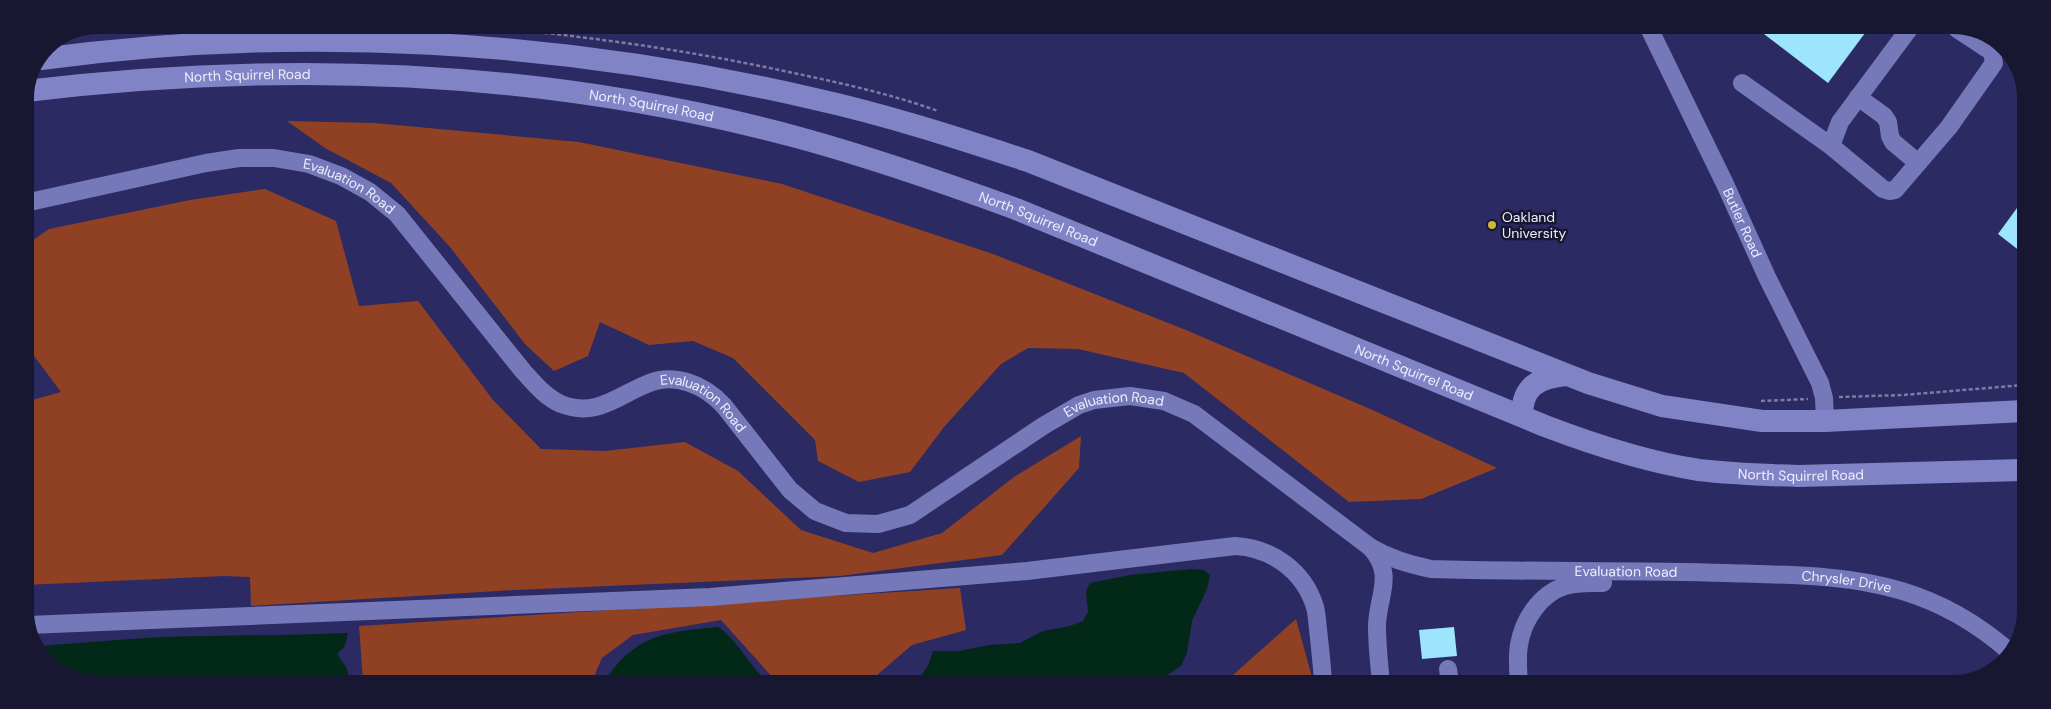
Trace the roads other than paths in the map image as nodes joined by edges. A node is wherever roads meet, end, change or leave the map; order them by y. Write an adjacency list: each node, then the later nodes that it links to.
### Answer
1 (1652, 34): 14 (street, Butler Road)
2 (1905, 34): 7 (street)
3 (1967, 35): 9 (street)
4 (48, 58): 11 (main road)
5 (1742, 83): 8 (street)
6 (35, 90): 13 (main road, North Squirrel Road)
7 (1858, 97): 8 (street); 9 (street)
8 (1831, 146): 9 (street)
9 (1918, 163)
10 (34, 201): 16 (street, Evaluation Road)
11 (1566, 375): 13 (main road); 14 (main road)
12 (2017, 411): 14 (main road)
13 (1522, 416): 15 (main road, North Squirrel Road)
14 (1825, 421)
15 (2017, 470)
16 (1370, 547): 17 (street, Evaluation Road); 21 (street, Evaluation Road)
17 (1667, 571): 19 (street, Chrysler Drive); 22 (street, Evaluation Road)
18 (35, 625): 20 (street)
19 (2005, 648)
20 (1322, 675)
21 (1380, 675)
22 (1518, 675)

